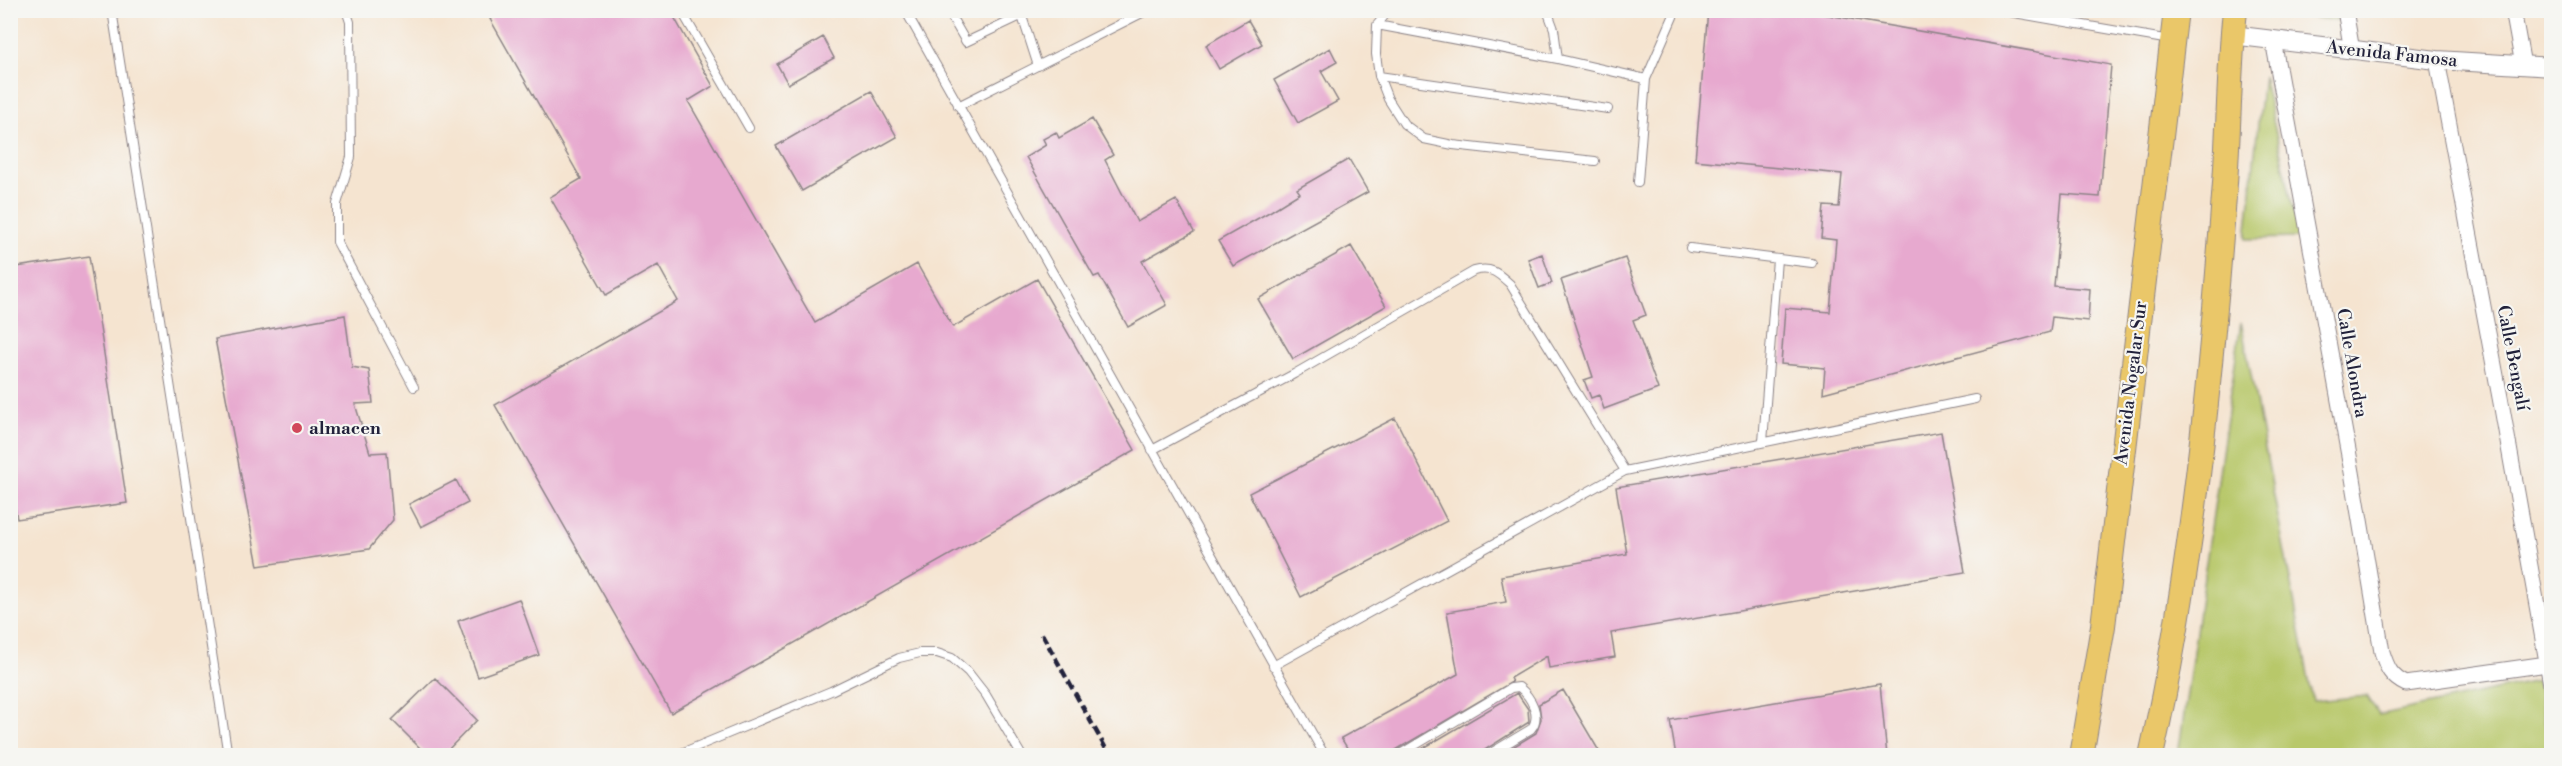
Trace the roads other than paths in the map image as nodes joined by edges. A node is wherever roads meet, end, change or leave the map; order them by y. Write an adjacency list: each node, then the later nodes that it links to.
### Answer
1 (112, 10): 44 (lane)
2 (346, 10): 36 (lane)
3 (681, 10): 30 (lane)
4 (905, 10): 28 (lane)
5 (954, 10): 15 (lane)
6 (1148, 10): 24 (lane)
7 (1389, 10): 16 (lane)
8 (1547, 10): 21 (lane)
9 (1676, 10): 27 (lane)
10 (1997, 10): 18 (lane)
11 (2175, 10): 18 (highway, Avenida Nogalar Sur)
12 (2235, 10): 17 (highway)
13 (2345, 10): 20 (street)
14 (2513, 10): 23 (street)
15 (1021, 13): 24 (lane)
16 (1377, 25): 21 (lane); 26 (lane)
17 (2232, 35): 19 (street, Avenida Famosa); 51 (highway)
18 (2172, 40): 50 (highway, Avenida Nogalar Sur)
19 (2273, 40): 20 (street, Avenida Famosa); 41 (street, Calle Alondra)
20 (2352, 51): 22 (street, Avenida Famosa)
21 (1558, 59): 27 (lane)
22 (2437, 60): 23 (street, Avenida Famosa); 41 (street, Calle Bengalí)
23 (2523, 65): 25 (street, Avenida Famosa)
24 (1038, 66): 28 (lane)
25 (2552, 67)
26 (1379, 76): 29 (lane); 31 (lane)
27 (1646, 79): 32 (lane)
28 (958, 106): 39 (lane)
29 (1608, 109)
30 (749, 128)
31 (1595, 161)
32 (1638, 182)
33 (1690, 248): 34 (lane)
34 (1777, 259): 35 (lane); 38 (lane)
35 (1812, 263)
36 (414, 387)
37 (1976, 399): 38 (lane)
38 (1763, 442): 40 (lane)
39 (1152, 450): 40 (lane); 42 (lane)
40 (1625, 471): 42 (lane)
41 (2547, 664): 43 (street, Calle Bengalí)
42 (1274, 666): 47 (lane)
43 (2552, 690)
44 (228, 756)
45 (674, 756): 46 (lane)
46 (1022, 756)
47 (1325, 756)
48 (1397, 756): 49 (lane)
49 (1485, 756)
50 (2081, 756)
51 (2151, 756)

